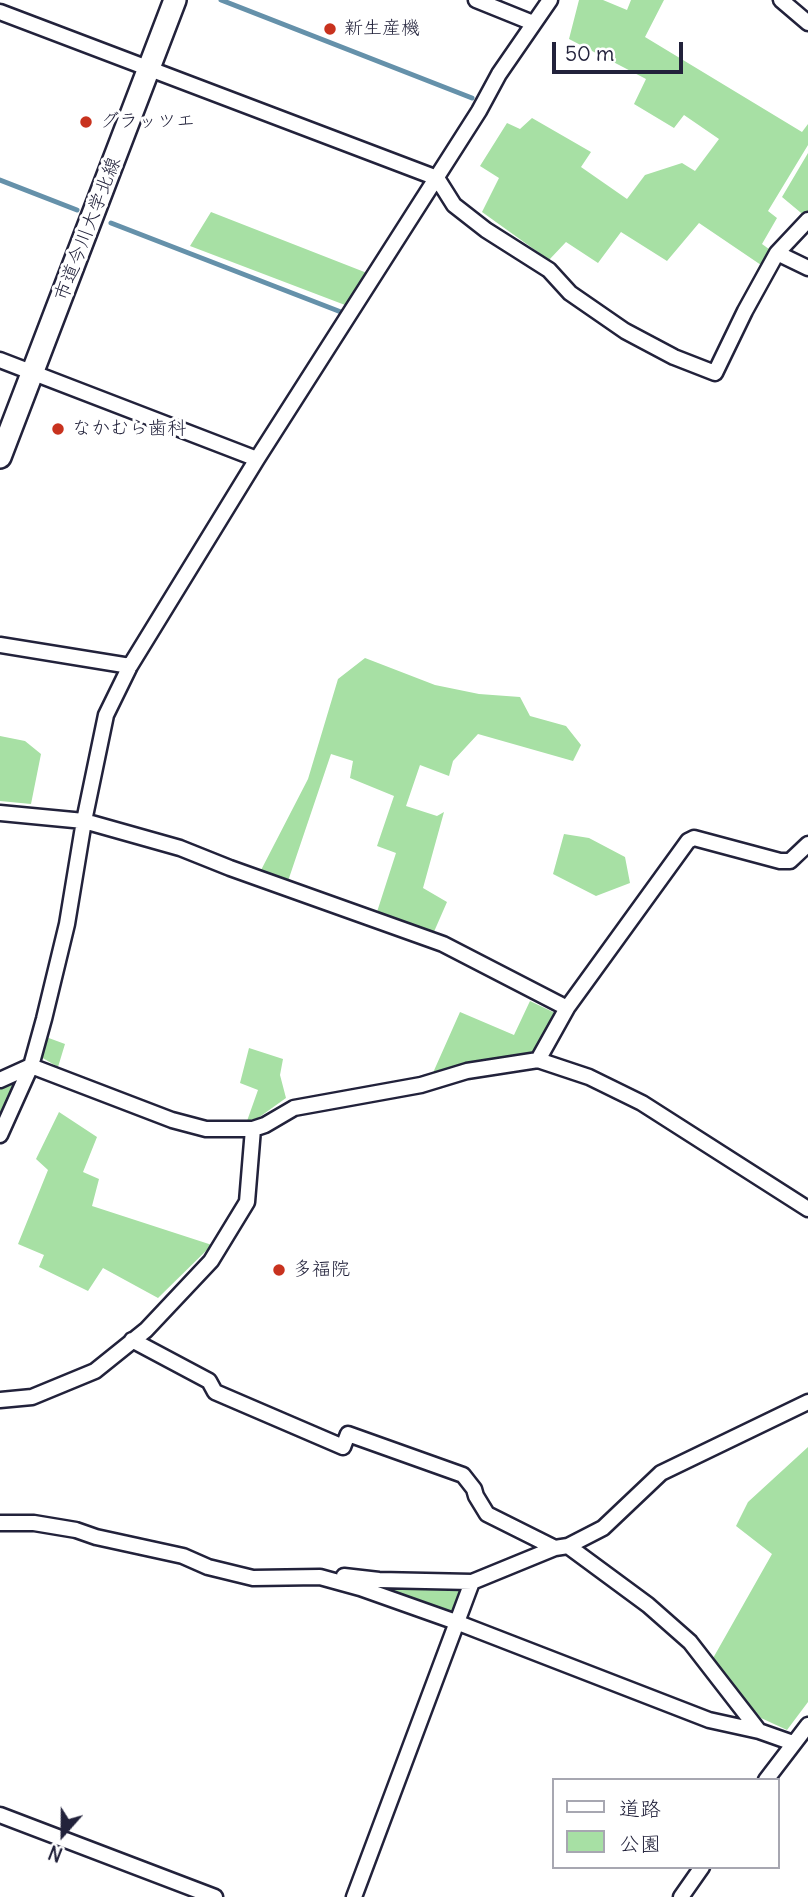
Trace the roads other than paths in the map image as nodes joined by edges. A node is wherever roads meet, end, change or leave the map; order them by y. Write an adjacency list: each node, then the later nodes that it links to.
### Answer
1 (175, 0): 8 (street, 市道今川大学北線)
2 (476, 0): 6 (street)
3 (550, 0): 6 (street)
4 (781, 0): 7 (street)
5 (0, 12): 8 (street)
6 (533, 23): 9 (street)
7 (808, 23)
8 (149, 69): 9 (street); 14 (street, 市道今川大学北線)
9 (437, 177): 11 (street); 16 (street)
10 (808, 220): 11 (street)
11 (777, 253): 12 (street)
12 (808, 268)
13 (0, 360): 14 (street)
14 (33, 373): 15 (street, 市道今川大学北線); 16 (street)
15 (0, 457)
16 (257, 459): 18 (street)
17 (0, 645): 18 (street)
18 (130, 666): 20 (street)
19 (0, 813): 20 (street)
20 (83, 821): 22 (street); 24 (street)
21 (808, 844): 22 (street)
22 (567, 1008): 23 (street)
23 (538, 1060): 26 (street); 28 (street)
24 (31, 1066): 25 (street); 26 (street); 27 (street)
25 (0, 1080)
26 (253, 1129): 29 (street)
27 (0, 1135)
28 (808, 1209)
29 (132, 1340): 30 (street); 33 (street)
30 (0, 1399)
31 (808, 1402): 33 (street)
32 (0, 1523): 34 (street)
33 (562, 1547): 35 (street); 37 (street)
34 (320, 1577): 35 (street); 36 (street)
35 (472, 1582): 36 (street)
36 (456, 1622): 37 (street); 43 (street)
37 (759, 1731): 38 (street)
38 (802, 1736): 39 (street)
39 (768, 1778)
40 (0, 1815): 42 (street)
41 (701, 1869): 44 (street)
42 (215, 1897)
43 (354, 1897)
44 (681, 1897)

